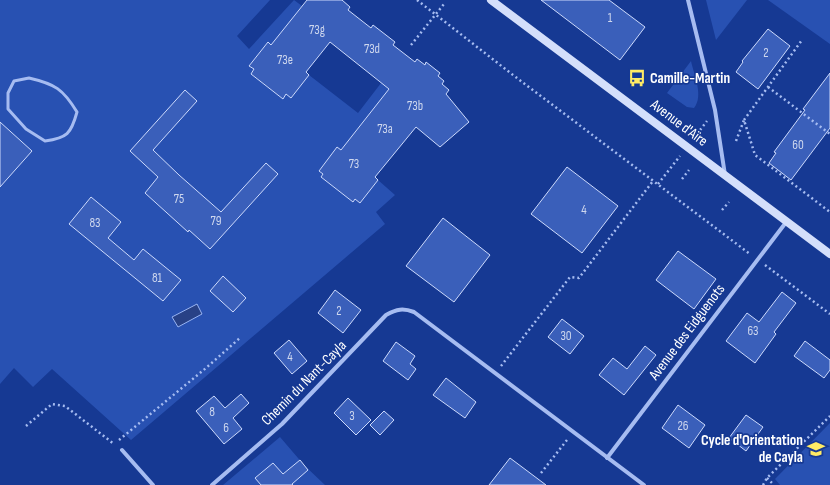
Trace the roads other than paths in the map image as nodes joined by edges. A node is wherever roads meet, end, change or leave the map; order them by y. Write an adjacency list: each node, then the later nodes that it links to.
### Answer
1 (491, 0): 4 (main road, Avenue d'Aïre)
2 (688, 0): 4 (street)
3 (77, 112): 3 (lane)
4 (725, 175): 5 (main road, Avenue d'Aïre)
5 (787, 221): 6 (main road, Avenue d'Aïre); 8 (street, Avenue des Eidguenots)
6 (830, 254)
7 (122, 450): 9 (street)
8 (607, 458): 10 (street, Chemin du Nant-Cayla); 11 (street)
9 (153, 485)
10 (212, 485)
11 (644, 485)

